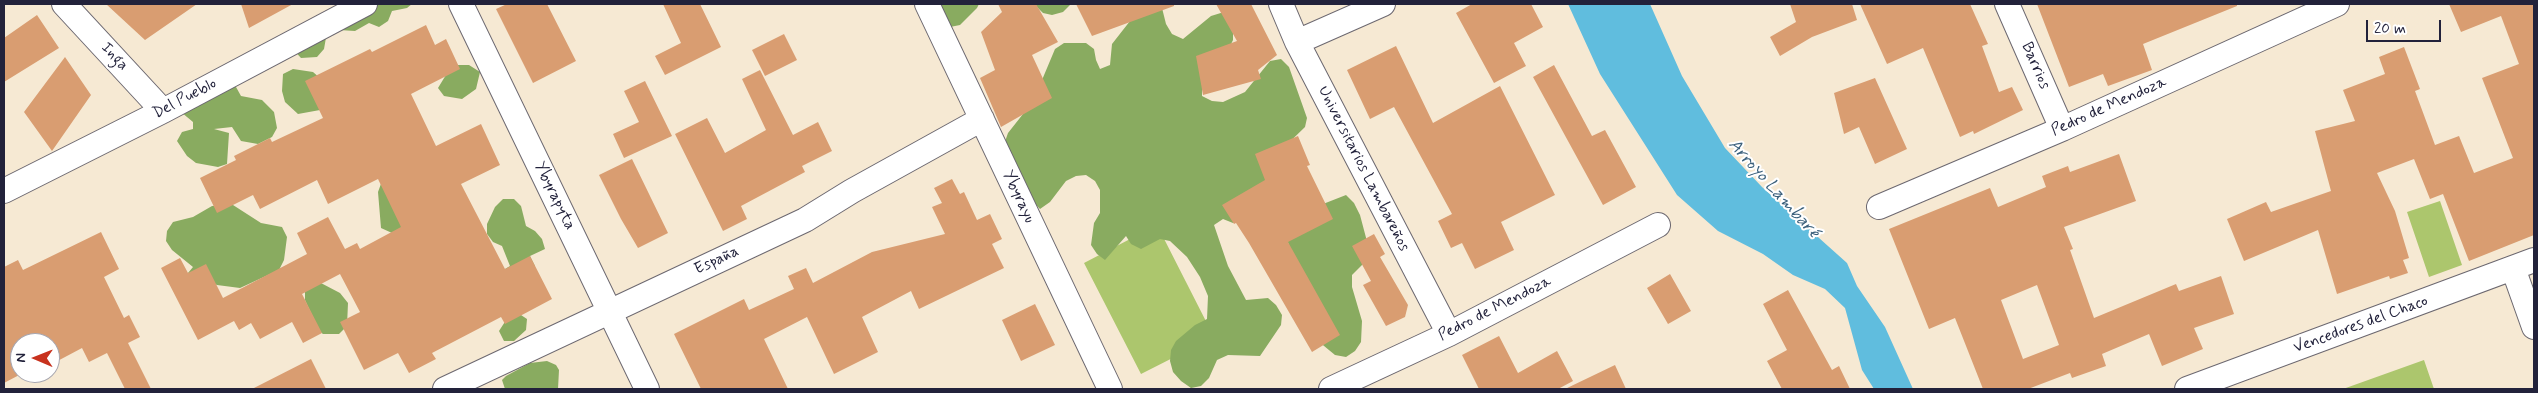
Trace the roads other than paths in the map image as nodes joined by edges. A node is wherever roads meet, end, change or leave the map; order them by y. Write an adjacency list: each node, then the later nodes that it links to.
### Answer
1 (64, 4): 10 (street, Inga)
2 (365, 4): 10 (street, Del Pueblo)
3 (461, 4): 17 (street, Ybyrapyta)
4 (927, 4): 11 (street, Ybyrayu)
5 (1281, 4): 9 (street, Universitarios Lambareños)
6 (1383, 4): 9 (street)
7 (2007, 4): 12 (street, Barrios)
8 (2332, 5): 12 (street, Pedro de Mendoza)
9 (1297, 42): 19 (street, Universitarios Lambareños)
10 (163, 111): 13 (street, Del Pueblo)
11 (982, 120): 17 (street, España); 22 (street, Ybyrayu)
12 (2062, 129): 14 (street, Pedro de Mendoza)
13 (4, 191)
14 (1879, 207)
15 (1658, 226): 19 (street, Pedro de Mendoza)
16 (2524, 264): 18 (street); 24 (street, Vencedores del Chaco)
17 (610, 311): 20 (street, España); 21 (street, Ybyrapyta)
18 (2534, 327)
19 (1449, 334): 23 (street, Pedro de Mendoza)
20 (444, 389)
21 (647, 389)
22 (1110, 389)
23 (1330, 389)
24 (2187, 389)

